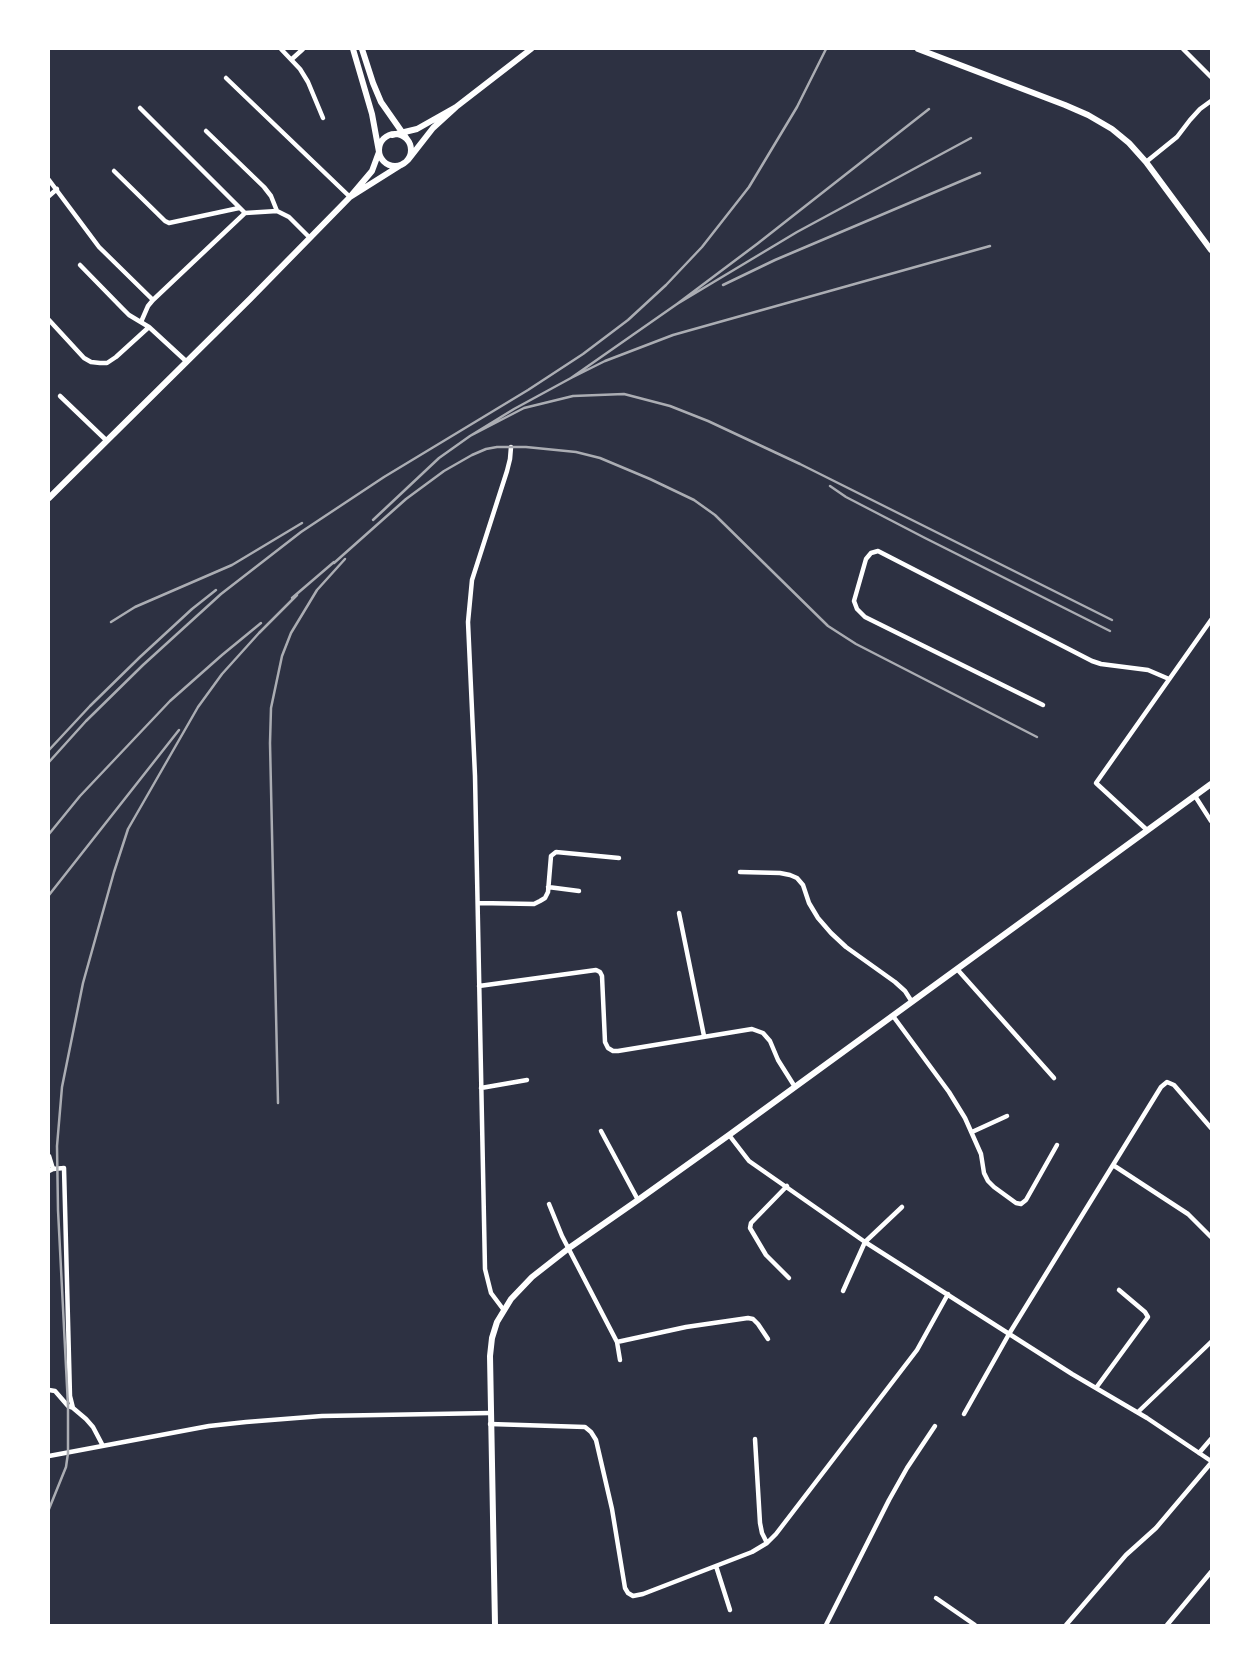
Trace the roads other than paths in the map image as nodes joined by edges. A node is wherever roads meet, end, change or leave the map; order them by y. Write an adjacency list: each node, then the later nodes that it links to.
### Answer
1 (281, 49): 8 (street)
2 (303, 49): 8 (street)
3 (353, 49): 19 (main road)
4 (362, 49): 16 (main road)
5 (530, 49): 12 (main road)
6 (918, 49): 21 (main road)
7 (1183, 49): 9 (street)
8 (292, 59): 14 (street)
9 (1211, 77)
10 (226, 78): 26 (street)
11 (1211, 101): 21 (street)
12 (456, 106): 16 (main road); 20 (main road)
13 (140, 108): 27 (street)
14 (323, 118)
15 (206, 131): 28 (street)
16 (402, 133): 17 (main road); 18 (main road)
17 (392, 135): 18 (main road); 19 (main road)
18 (409, 142): 20 (main road)
19 (379, 152): 20 (main road); 26 (main road)
20 (406, 162): 26 (main road)
21 (1146, 162): 31 (main road)
22 (114, 171): 27 (street)
23 (49, 180): 24 (street)
24 (57, 190): 25 (street); 33 (street)
25 (49, 196)
26 (350, 197): 30 (main road)
27 (240, 208): 29 (street)
28 (277, 211): 29 (street); 30 (street)
29 (245, 213): 33 (street)
30 (310, 238): 37 (main road)
31 (1211, 250)
32 (80, 265): 35 (street)
33 (154, 300): 35 (street)
34 (49, 320): 36 (street)
35 (141, 322): 36 (street)
36 (149, 327): 37 (street)
37 (187, 362): 39 (main road)
38 (60, 396): 39 (street)
39 (107, 441): 41 (main road)
40 (511, 447): 53 (street)
41 (49, 498)
42 (1211, 620): 43 (street)
43 (1169, 679): 44 (street); 48 (street)
44 (1043, 705)
45 (1211, 784): 46 (main road)
46 (1195, 796): 47 (street); 48 (main road)
47 (1211, 821)
48 (1147, 830): 55 (main road)
49 (619, 858): 51 (street)
50 (740, 872): 57 (street)
51 (548, 887): 52 (street); 53 (street)
52 (579, 891)
53 (478, 903): 56 (street)
54 (679, 912): 59 (street)
55 (956, 970): 57 (main road); 60 (street)
56 (480, 986): 59 (street); 63 (street)
57 (912, 1002): 58 (main road)
58 (893, 1016): 62 (main road); 67 (street)
59 (704, 1036): 62 (street)
60 (1054, 1078)
61 (527, 1080): 63 (street)
62 (795, 1087): 68 (main road)
63 (482, 1088): 84 (street)
64 (1007, 1116): 67 (street)
65 (1211, 1128): 71 (street)
66 (601, 1131): 74 (street)
67 (972, 1132): 69 (street)
68 (729, 1135): 73 (street); 74 (main road)
69 (1057, 1145)
70 (49, 1156): 72 (street)
71 (1113, 1165): 77 (street); 85 (street)
72 (51, 1170): 92 (street)
73 (787, 1186): 78 (street); 80 (street)
74 (638, 1200): 79 (main road)
75 (548, 1204): 79 (street)
76 (902, 1207): 78 (street)
77 (1211, 1237)
78 (865, 1242): 82 (street); 83 (street)
79 (568, 1248): 84 (main road); 87 (street)
80 (789, 1278)
81 (1119, 1290): 90 (street)
82 (843, 1291)
83 (948, 1294): 85 (street); 104 (street)
84 (503, 1309): 94 (main road)
85 (1009, 1334): 90 (street); 95 (street)
86 (768, 1339): 87 (street)
87 (617, 1342): 89 (street)
88 (1211, 1342): 93 (street)
89 (620, 1360)
90 (1096, 1388): 93 (street)
91 (49, 1390): 92 (street)
92 (73, 1408): 100 (street)
93 (1138, 1412): 101 (street)
94 (490, 1413): 96 (main road); 100 (street)
95 (964, 1414)
96 (490, 1424): 105 (street); 109 (main road)
97 (936, 1426): 110 (street)
98 (1211, 1439): 101 (street)
99 (756, 1440): 104 (street)
100 (103, 1446): 102 (street)
101 (1199, 1453): 103 (street)
102 (49, 1456)
103 (1211, 1462): 112 (street)
104 (767, 1542): 105 (street)
105 (716, 1566): 108 (street)
106 (1211, 1572): 113 (street)
107 (936, 1598): 111 (street)
108 (730, 1610)
109 (495, 1625)
110 (826, 1625)
111 (975, 1625)
112 (1066, 1625)
113 (1167, 1625)

